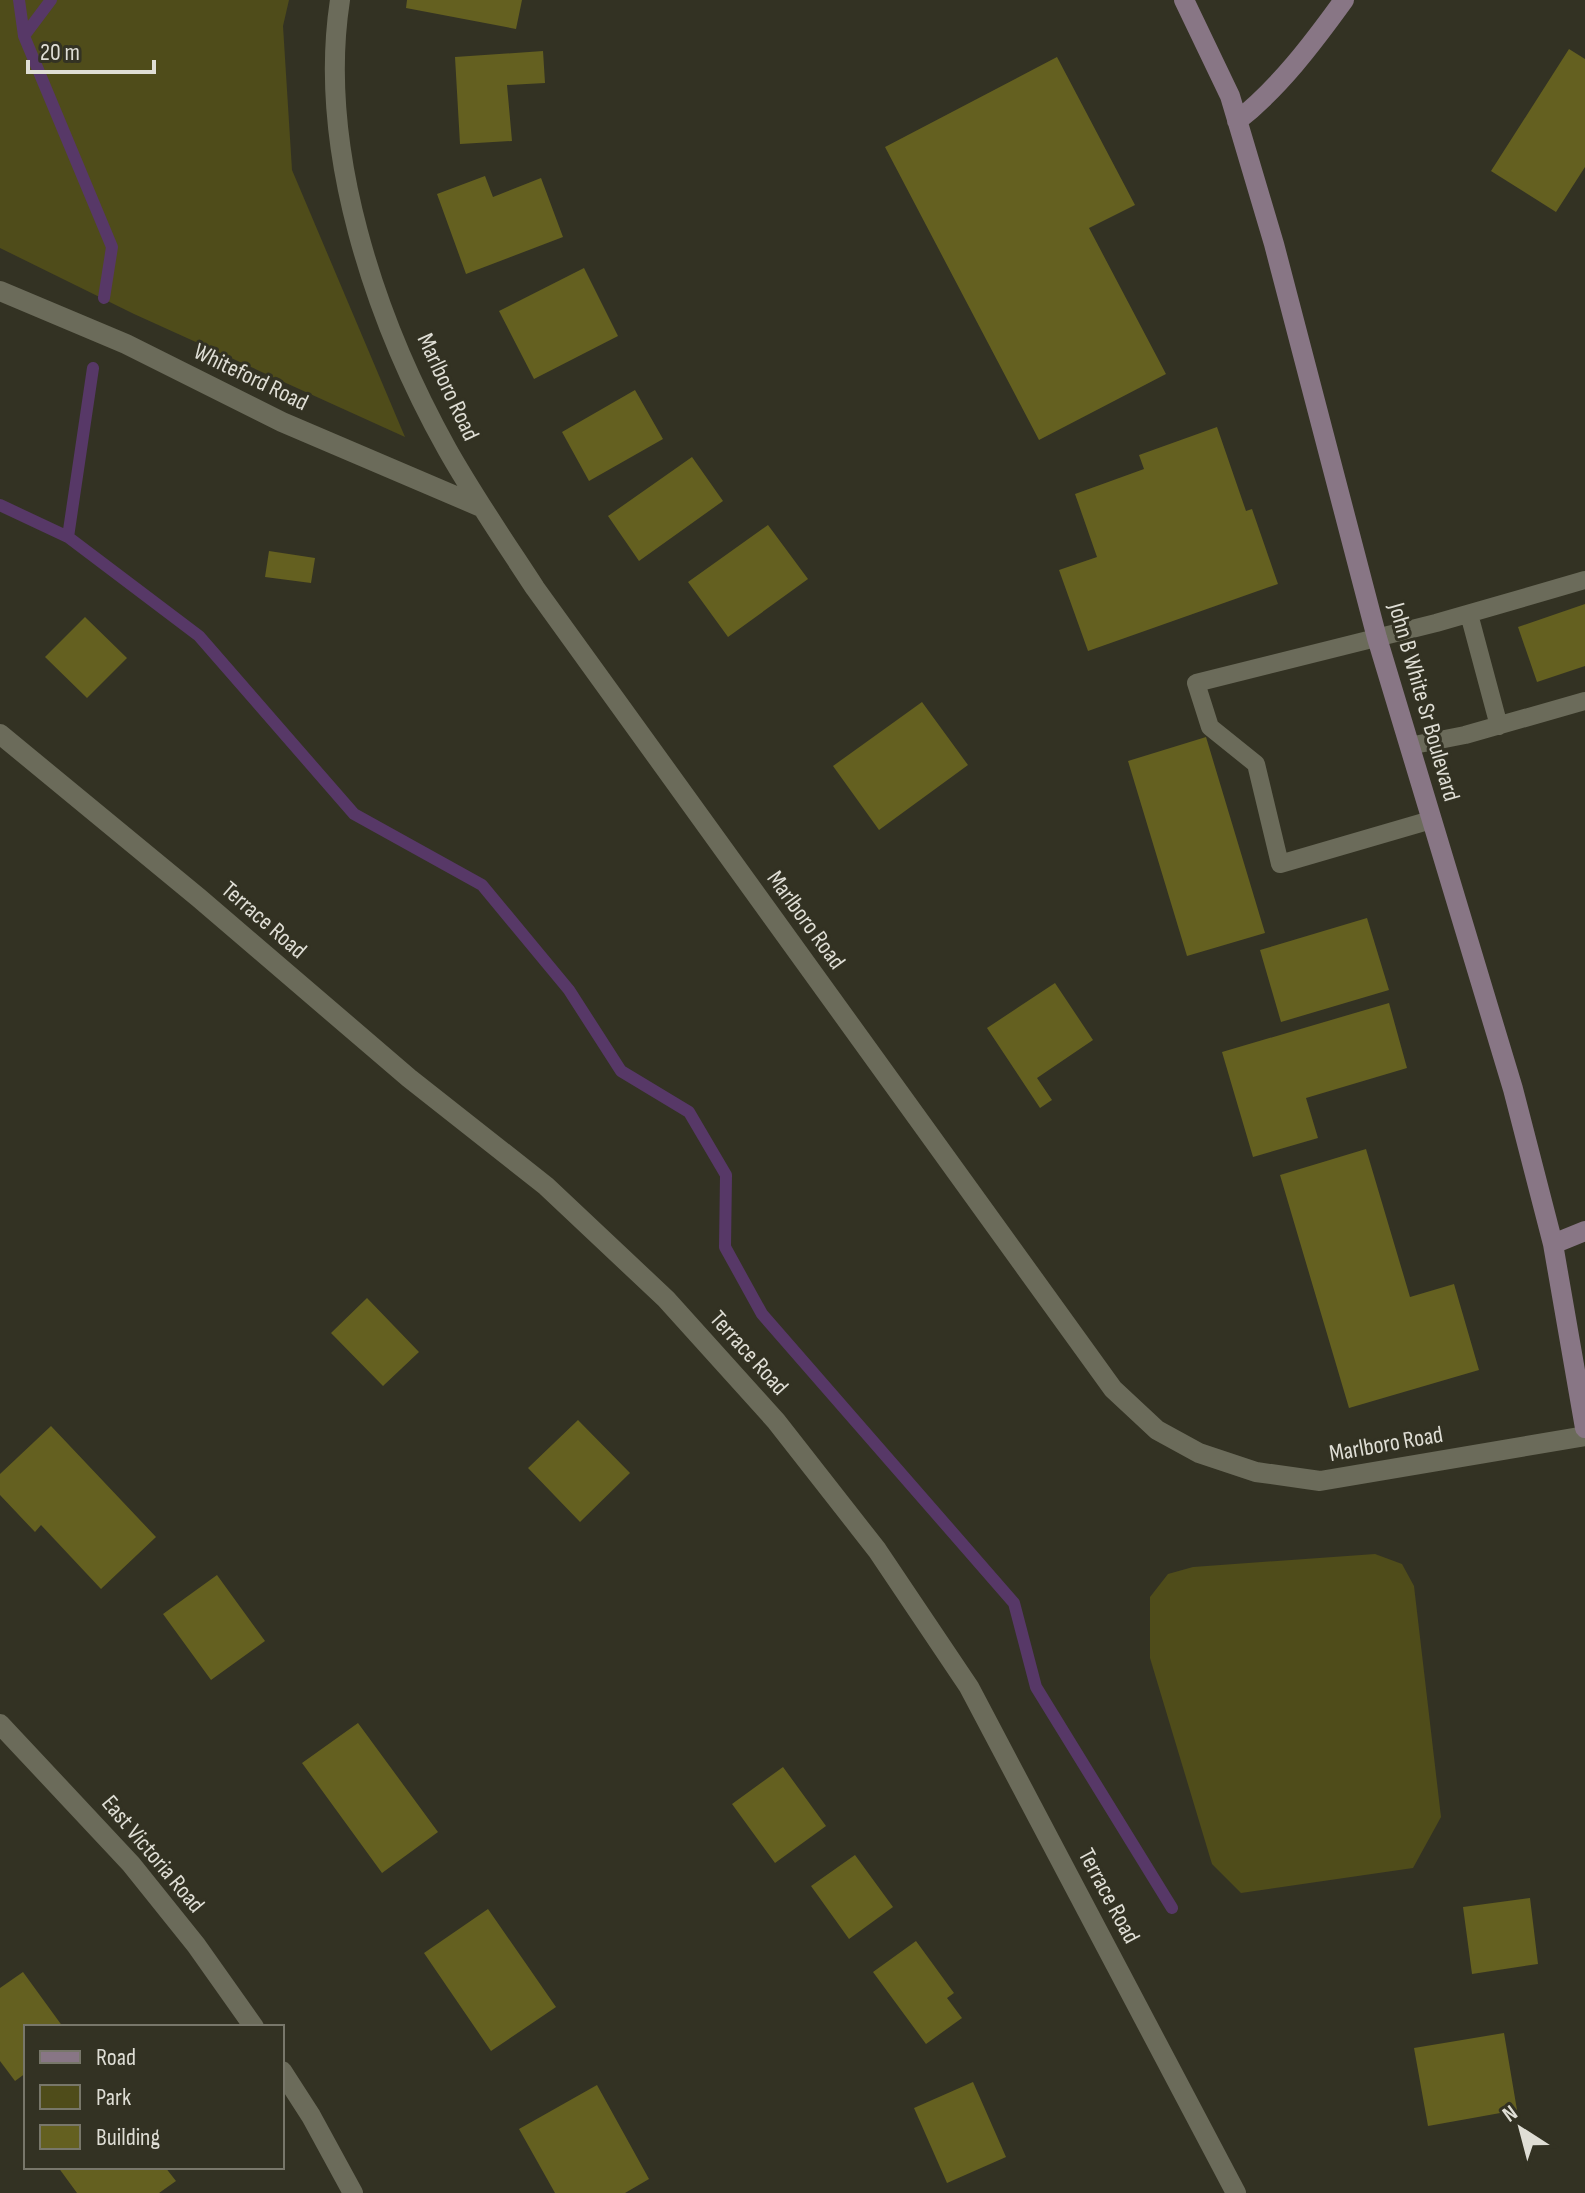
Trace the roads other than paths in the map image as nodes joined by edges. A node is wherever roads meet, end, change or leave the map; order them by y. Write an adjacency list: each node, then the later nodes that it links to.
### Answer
1 (340, 0): 6 (street, Marlboro Road)
2 (1184, 0): 4 (main road, John B White Sr Boulevard)
3 (1344, 0): 4 (main road)
4 (1237, 121): 9 (main road, John B White Sr Boulevard)
5 (0, 291): 6 (street, Whiteford Road)
6 (481, 507): 18 (street, Marlboro Road)
7 (1585, 580): 8 (lane)
8 (1469, 614): 9 (lane); 11 (lane)
9 (1377, 638): 13 (main road, John B White Sr Boulevard); 14 (lane)
10 (1585, 701): 11 (lane)
11 (1499, 726): 13 (lane)
12 (0, 734): 23 (street, Terrace Road)
13 (1409, 746): 14 (main road, John B White Sr Boulevard)
14 (1431, 820): 16 (main road, John B White Sr Boulevard)
15 (1585, 1231): 16 (main road)
16 (1553, 1244): 17 (main road, John B White Sr Boulevard)
17 (1585, 1428)
18 (1585, 1436)
19 (0, 1724): 20 (street, East Victoria Road)
20 (253, 2025)
21 (284, 2074): 22 (street)
22 (353, 2193)
23 (1236, 2193)

